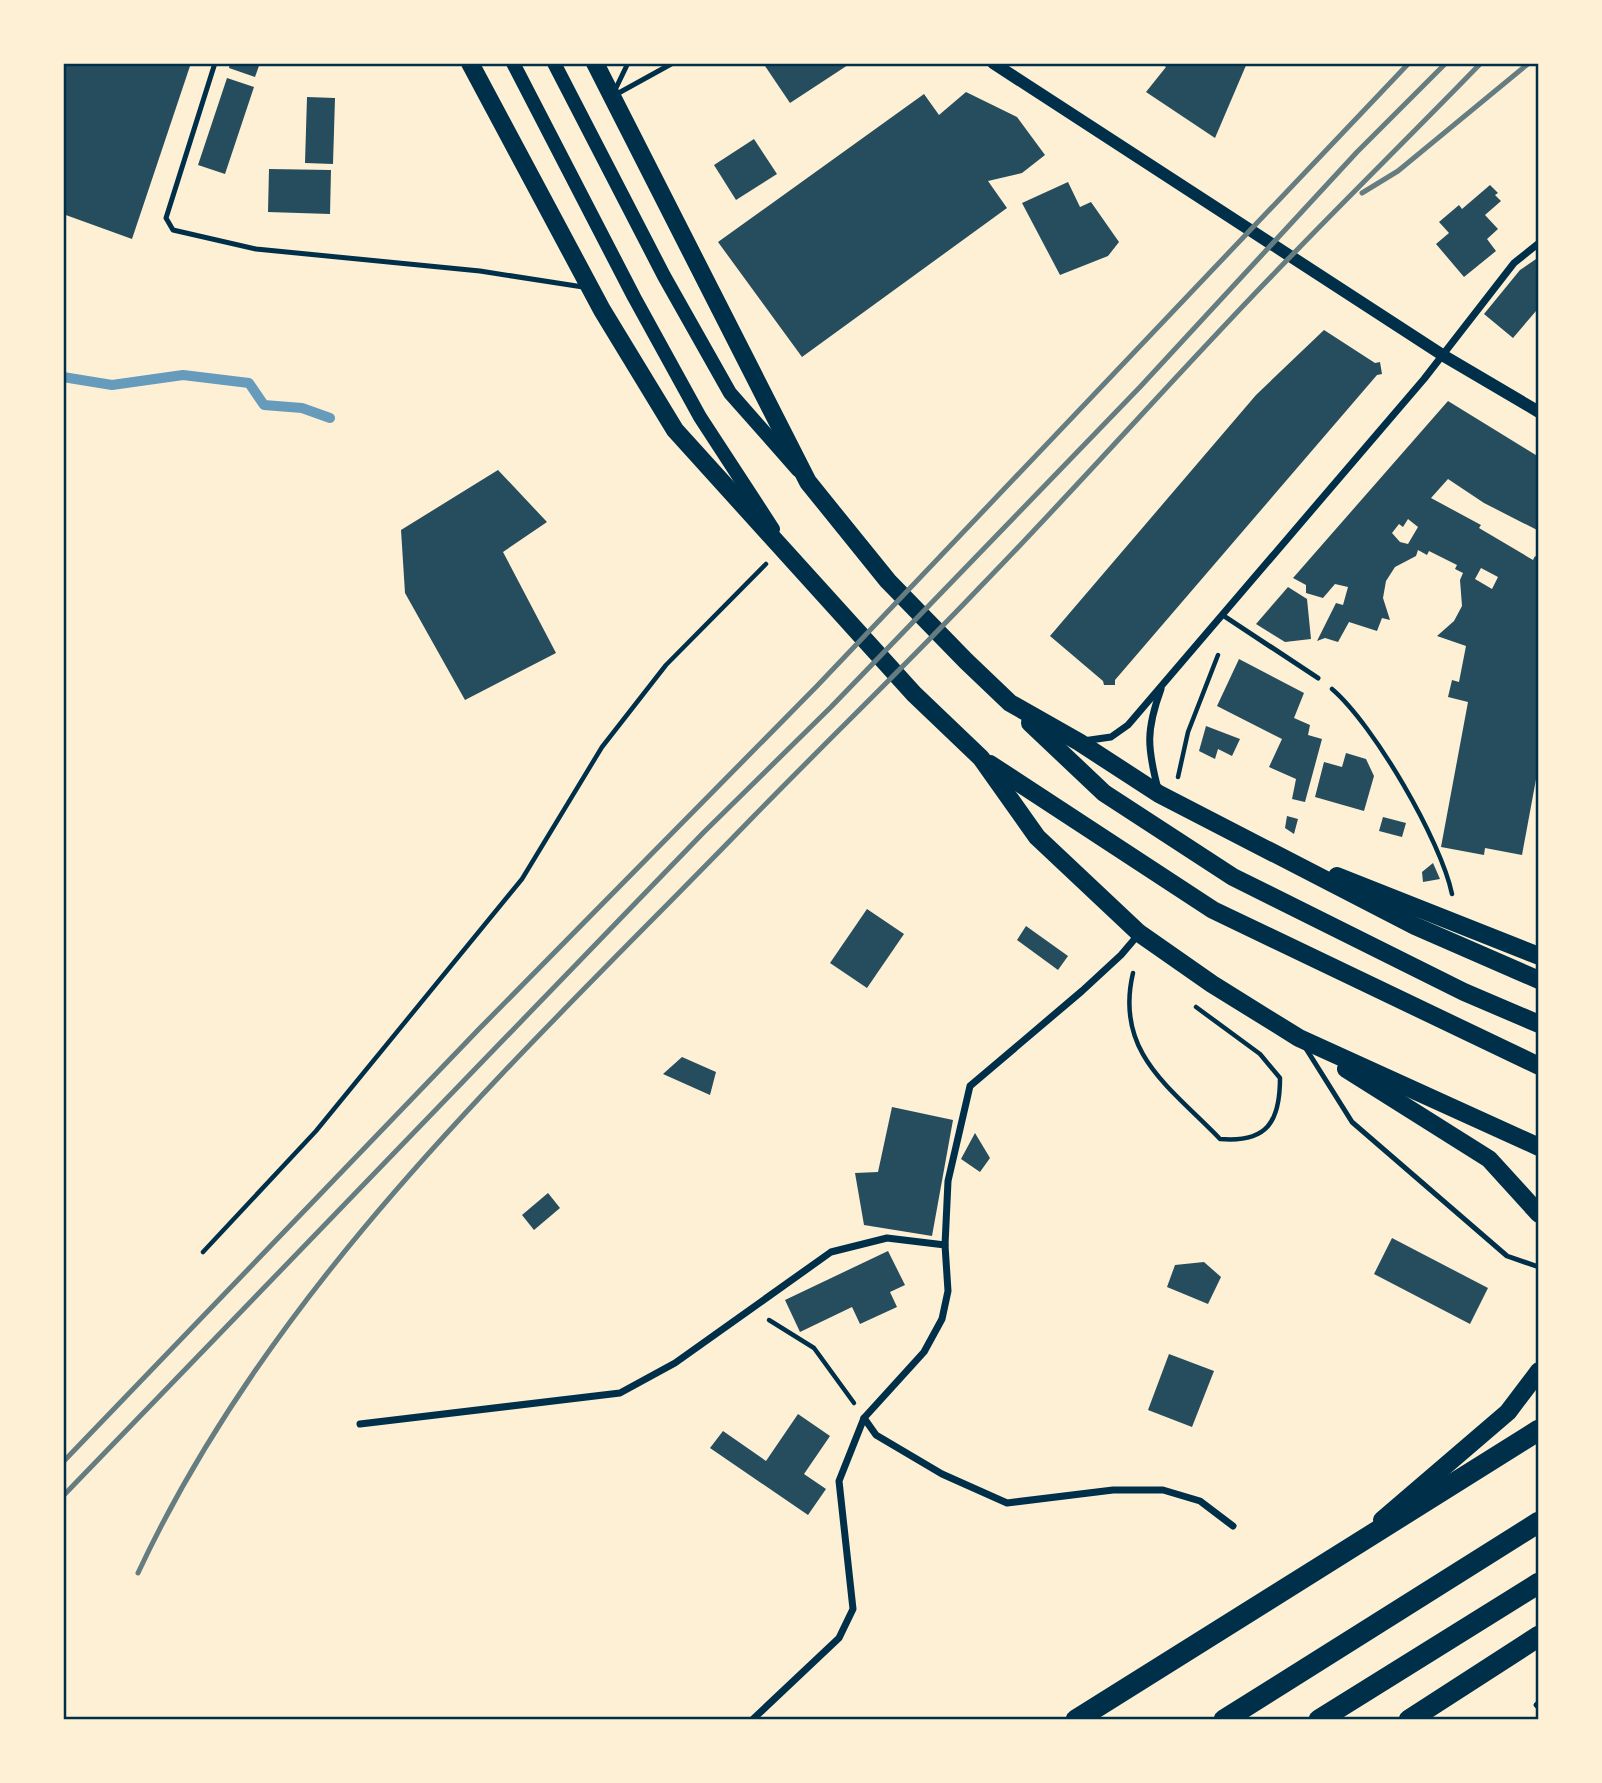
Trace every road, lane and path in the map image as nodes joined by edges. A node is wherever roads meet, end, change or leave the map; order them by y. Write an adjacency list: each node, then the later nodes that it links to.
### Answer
1 (215, 63): 11 (lane)
2 (470, 63): 11 (main road)
3 (513, 63): 15 (main road)
4 (554, 63): 14 (main road)
5 (595, 63): 9 (main road)
6 (628, 63): 9 (lane)
7 (673, 63): 9 (lane)
8 (993, 63): 12 (street)
9 (612, 96): 14 (main road)
10 (1539, 243): 12 (street)
11 (590, 288): 15 (main road)
12 (1444, 356): 13 (street); 16 (street)
13 (1539, 412)
14 (808, 482): 19 (main road)
15 (783, 546): 21 (main road); 34 (path)
16 (1224, 616): 17 (lane); 18 (street)
17 (1318, 678): 24 (path)
18 (1163, 685): 20 (street); 22 (street)
19 (1010, 703): 20 (main road); 28 (main road)
20 (1079, 742): 22 (main road)
21 (981, 758): 25 (main road); 30 (main road)
22 (1159, 794): 23 (main road)
23 (1275, 855): 26 (main road); 27 (main road)
24 (1448, 873)
25 (1139, 933): 29 (main road); 33 (street)
26 (1539, 956)
27 (1539, 980)
28 (1539, 1024)
29 (1299, 1038): 31 (main road); 32 (main road); 35 (lane)
30 (1539, 1066)
31 (1539, 1147)
32 (1539, 1214)
33 (945, 1245): 36 (street); 38 (street)
34 (203, 1252)
35 (1539, 1267)
36 (750, 1308): 38 (path); 39 (street)
37 (1539, 1371): 43 (main road)
38 (864, 1418): 42 (street); 48 (street)
39 (360, 1424)
40 (1539, 1430): 43 (highway)
41 (1539, 1522): 50 (highway)
42 (1233, 1526)
43 (1349, 1548): 49 (highway)
44 (1539, 1583): 51 (highway)
45 (1539, 1636): 52 (highway)
46 (1539, 1702): 47 (lane)
47 (1539, 1708)
48 (752, 1720)
49 (1076, 1720)
50 (1224, 1720)
51 (1320, 1720)
52 (1409, 1720)

